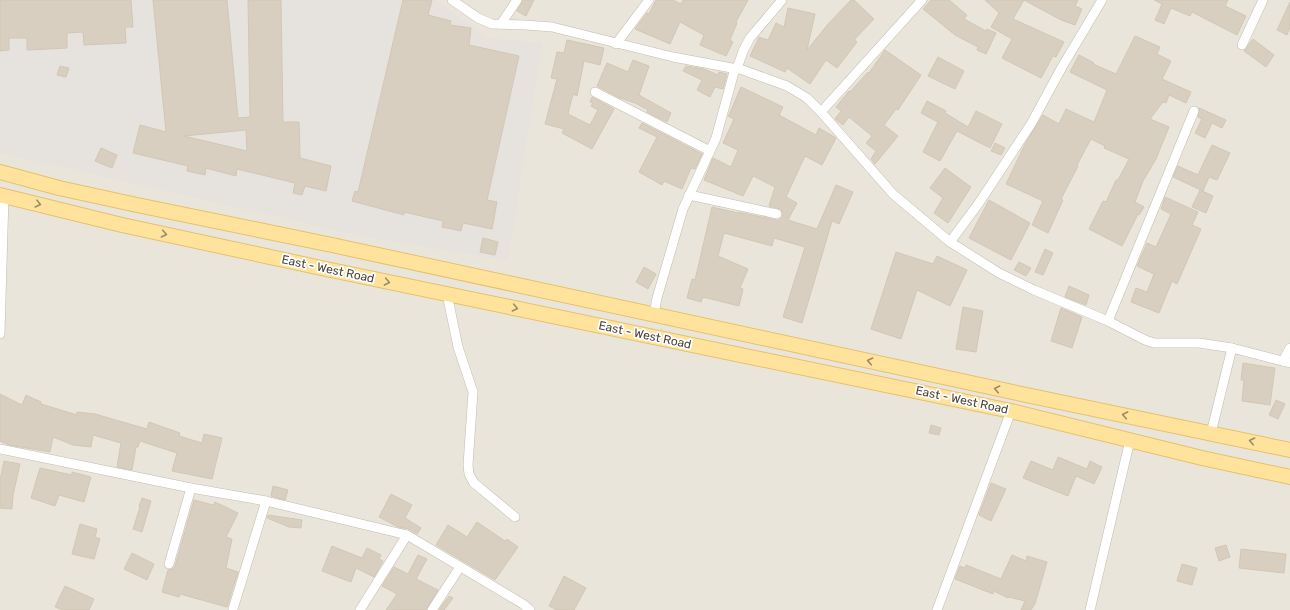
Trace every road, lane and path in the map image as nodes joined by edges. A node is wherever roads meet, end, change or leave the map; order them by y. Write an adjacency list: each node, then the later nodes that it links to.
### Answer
1 (452, 0): 8 (street)
2 (517, 0): 8 (street)
3 (649, 0): 9 (street)
4 (782, 0): 11 (street)
5 (922, 0): 14 (street)
6 (1102, 0): 20 (street)
7 (1263, 0): 10 (street)
8 (501, 24): 9 (street)
9 (616, 44): 11 (street)
10 (1242, 45)
11 (737, 69): 14 (street); 15 (street)
12 (595, 92): 15 (street)
13 (1194, 111): 23 (street)
14 (821, 112): 20 (street)
15 (710, 151): 18 (street)
16 (0, 172): 22 (main road, East - West Road)
17 (2, 195): 21 (main road, East - West Road, one-way to 21); 24 (street)
18 (689, 195): 19 (street); 22 (street)
19 (777, 214)
20 (950, 242): 23 (street)
21 (447, 294): 28 (main road, East - West Road, one-way to 28); 36 (street)
22 (654, 314): 29 (main road, East - West Road, one-way to 22)
23 (1108, 321): 25 (street)
24 (0, 334)
25 (1232, 348): 27 (street); 29 (street)
26 (1290, 348): 27 (street)
27 (1286, 362)
28 (1011, 410): 30 (main road, East - West Road); 44 (street)
29 (1211, 433): 32 (main road, East - West Road, one-way to 29)
30 (1130, 440): 33 (main road, East - West Road); 45 (street)
31 (0, 449): 34 (street)
32 (1290, 450)
33 (1290, 477)
34 (191, 488): 35 (street); 38 (street)
35 (266, 500): 37 (street); 40 (street)
36 (515, 517)
37 (407, 535): 39 (street); 41 (street)
38 (169, 564)
39 (460, 567): 42 (street); 43 (street)
40 (233, 609)
41 (360, 610)
42 (432, 610)
43 (530, 610)
44 (937, 610)
45 (1090, 610)

